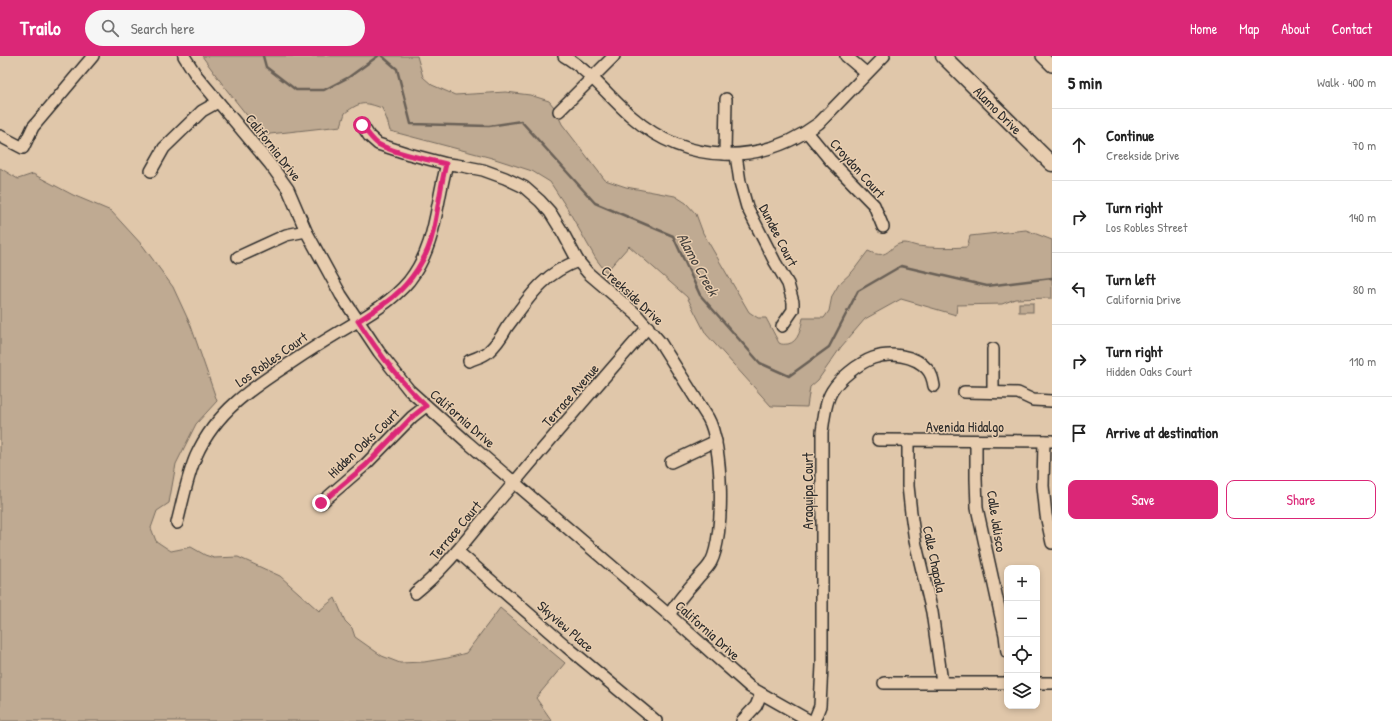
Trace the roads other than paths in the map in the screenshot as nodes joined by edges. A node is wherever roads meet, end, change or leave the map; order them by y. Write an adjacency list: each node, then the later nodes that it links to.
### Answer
1 (184, 56): 13 (street, California Drive)
2 (564, 56): 11 (street)
3 (614, 56): 11 (street)
4 (846, 56): 10 (street)
5 (884, 56): 10 (street)
6 (943, 56): 20 (main road, Alamo Drive)
7 (1042, 56): 9 (street)
8 (90, 57): 17 (street)
9 (1052, 66)
10 (866, 73): 16 (street)
11 (592, 78): 14 (street); 18 (street)
12 (726, 99): 18 (street, Dundee Court)
13 (218, 102): 21 (street); 23 (street, California Drive)
14 (559, 111)
15 (362, 125): 19 (street, Creekside Drive)
16 (807, 132): 18 (street); 22 (street, Croydon Court)
17 (0, 136)
18 (731, 154): 27 (street, Dundee Court)
19 (446, 164): 25 (street, Creekside Drive); 26 (street, Los Robles Court)
20 (1052, 164)
21 (151, 171)
22 (883, 227)
23 (306, 231): 24 (street); 26 (street, California Drive)
24 (238, 258)
25 (578, 261): 28 (street, Creekside Drive); 30 (street)
26 (358, 321): 35 (street, California Drive); 44 (street, Los Robles Court)
27 (782, 326)
28 (648, 327): 38 (street, Creekside Drive); 42 (street, Terrace Avenue)
29 (993, 349): 33 (street)
30 (469, 361)
31 (934, 386): 59 (street, Araquipa Court)
32 (964, 392): 33 (street)
33 (993, 392): 34 (street)
34 (1052, 400)
35 (426, 406): 42 (street, California Drive); 43 (street, Hidden Oaks Court)
36 (878, 440): 37 (street, Avenida Hidalgo)
37 (908, 440): 39 (street, Avenida Hidalgo); 50 (street, Calle Chapala)
38 (716, 441): 41 (street); 48 (street, Creekside Drive)
39 (976, 441): 40 (street, Avenida Hidalgo); 49 (street, Calle Jalisco)
40 (1048, 441): 45 (street)
41 (671, 462)
42 (515, 483): 46 (street, Terrace Court); 48 (street, California Drive)
43 (321, 503)
44 (177, 523)
45 (1052, 543)
46 (457, 551): 47 (street, Terrace Court); 56 (street, Skyview Place)
47 (414, 593)
48 (669, 615): 55 (street, California Drive)
49 (1005, 637)
50 (942, 682): 51 (street); 52 (street)
51 (884, 683)
52 (1004, 683)
53 (1040, 683): 54 (street)
54 (1052, 683)
55 (761, 694): 57 (street); 58 (street, California Drive)
56 (656, 721)
57 (742, 721)
58 (810, 721)
59 (814, 721)

